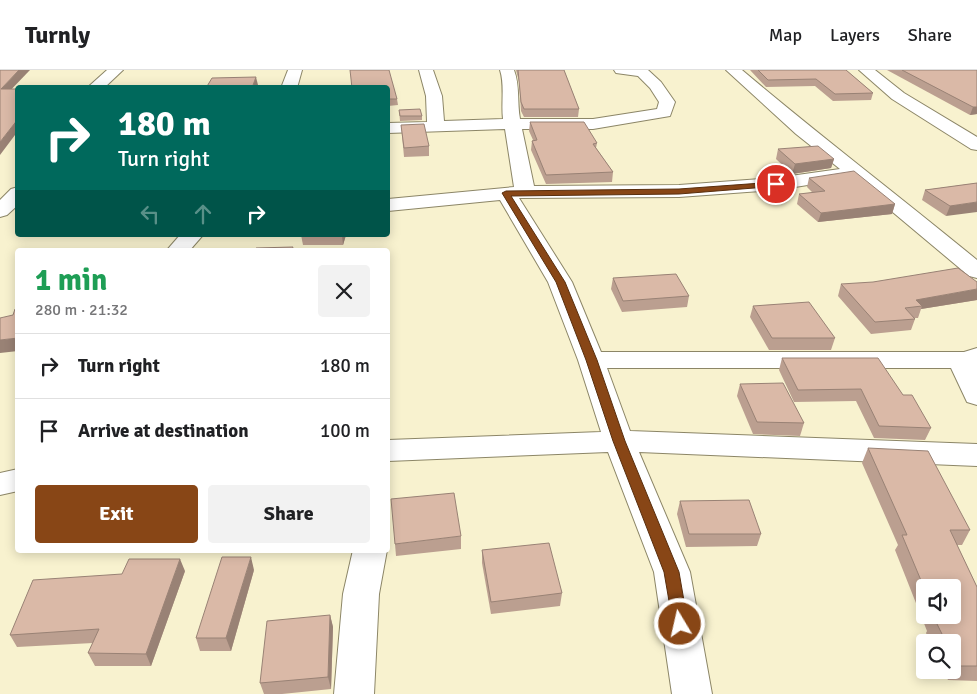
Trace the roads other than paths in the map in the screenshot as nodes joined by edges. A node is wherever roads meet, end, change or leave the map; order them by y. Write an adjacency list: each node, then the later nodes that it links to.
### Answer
1 (116, 70): 8 (street)
2 (295, 70): 9 (street)
3 (426, 70): 11 (street)
4 (507, 70): 10 (street)
5 (621, 70): 10 (street)
6 (733, 70): 14 (street)
7 (866, 70): 13 (street)
8 (98, 85)
9 (289, 85)
10 (513, 124): 11 (street); 15 (street)
11 (436, 126): 12 (street)
12 (390, 128)
13 (977, 145)
14 (856, 172): 15 (street); 21 (street)
15 (515, 193): 17 (street); 23 (street)
16 (15, 196): 18 (street)
17 (390, 205)
18 (0, 211)
19 (190, 237): 20 (street)
20 (180, 248)
21 (977, 271)
22 (972, 358): 23 (street); 24 (street)
23 (591, 360): 25 (street)
24 (977, 396)
25 (619, 441): 26 (street); 27 (street); 32 (street)
26 (390, 451)
27 (977, 455)
28 (15, 481): 29 (street)
29 (0, 484)
30 (369, 553): 31 (street)
31 (354, 694)
32 (692, 694)

